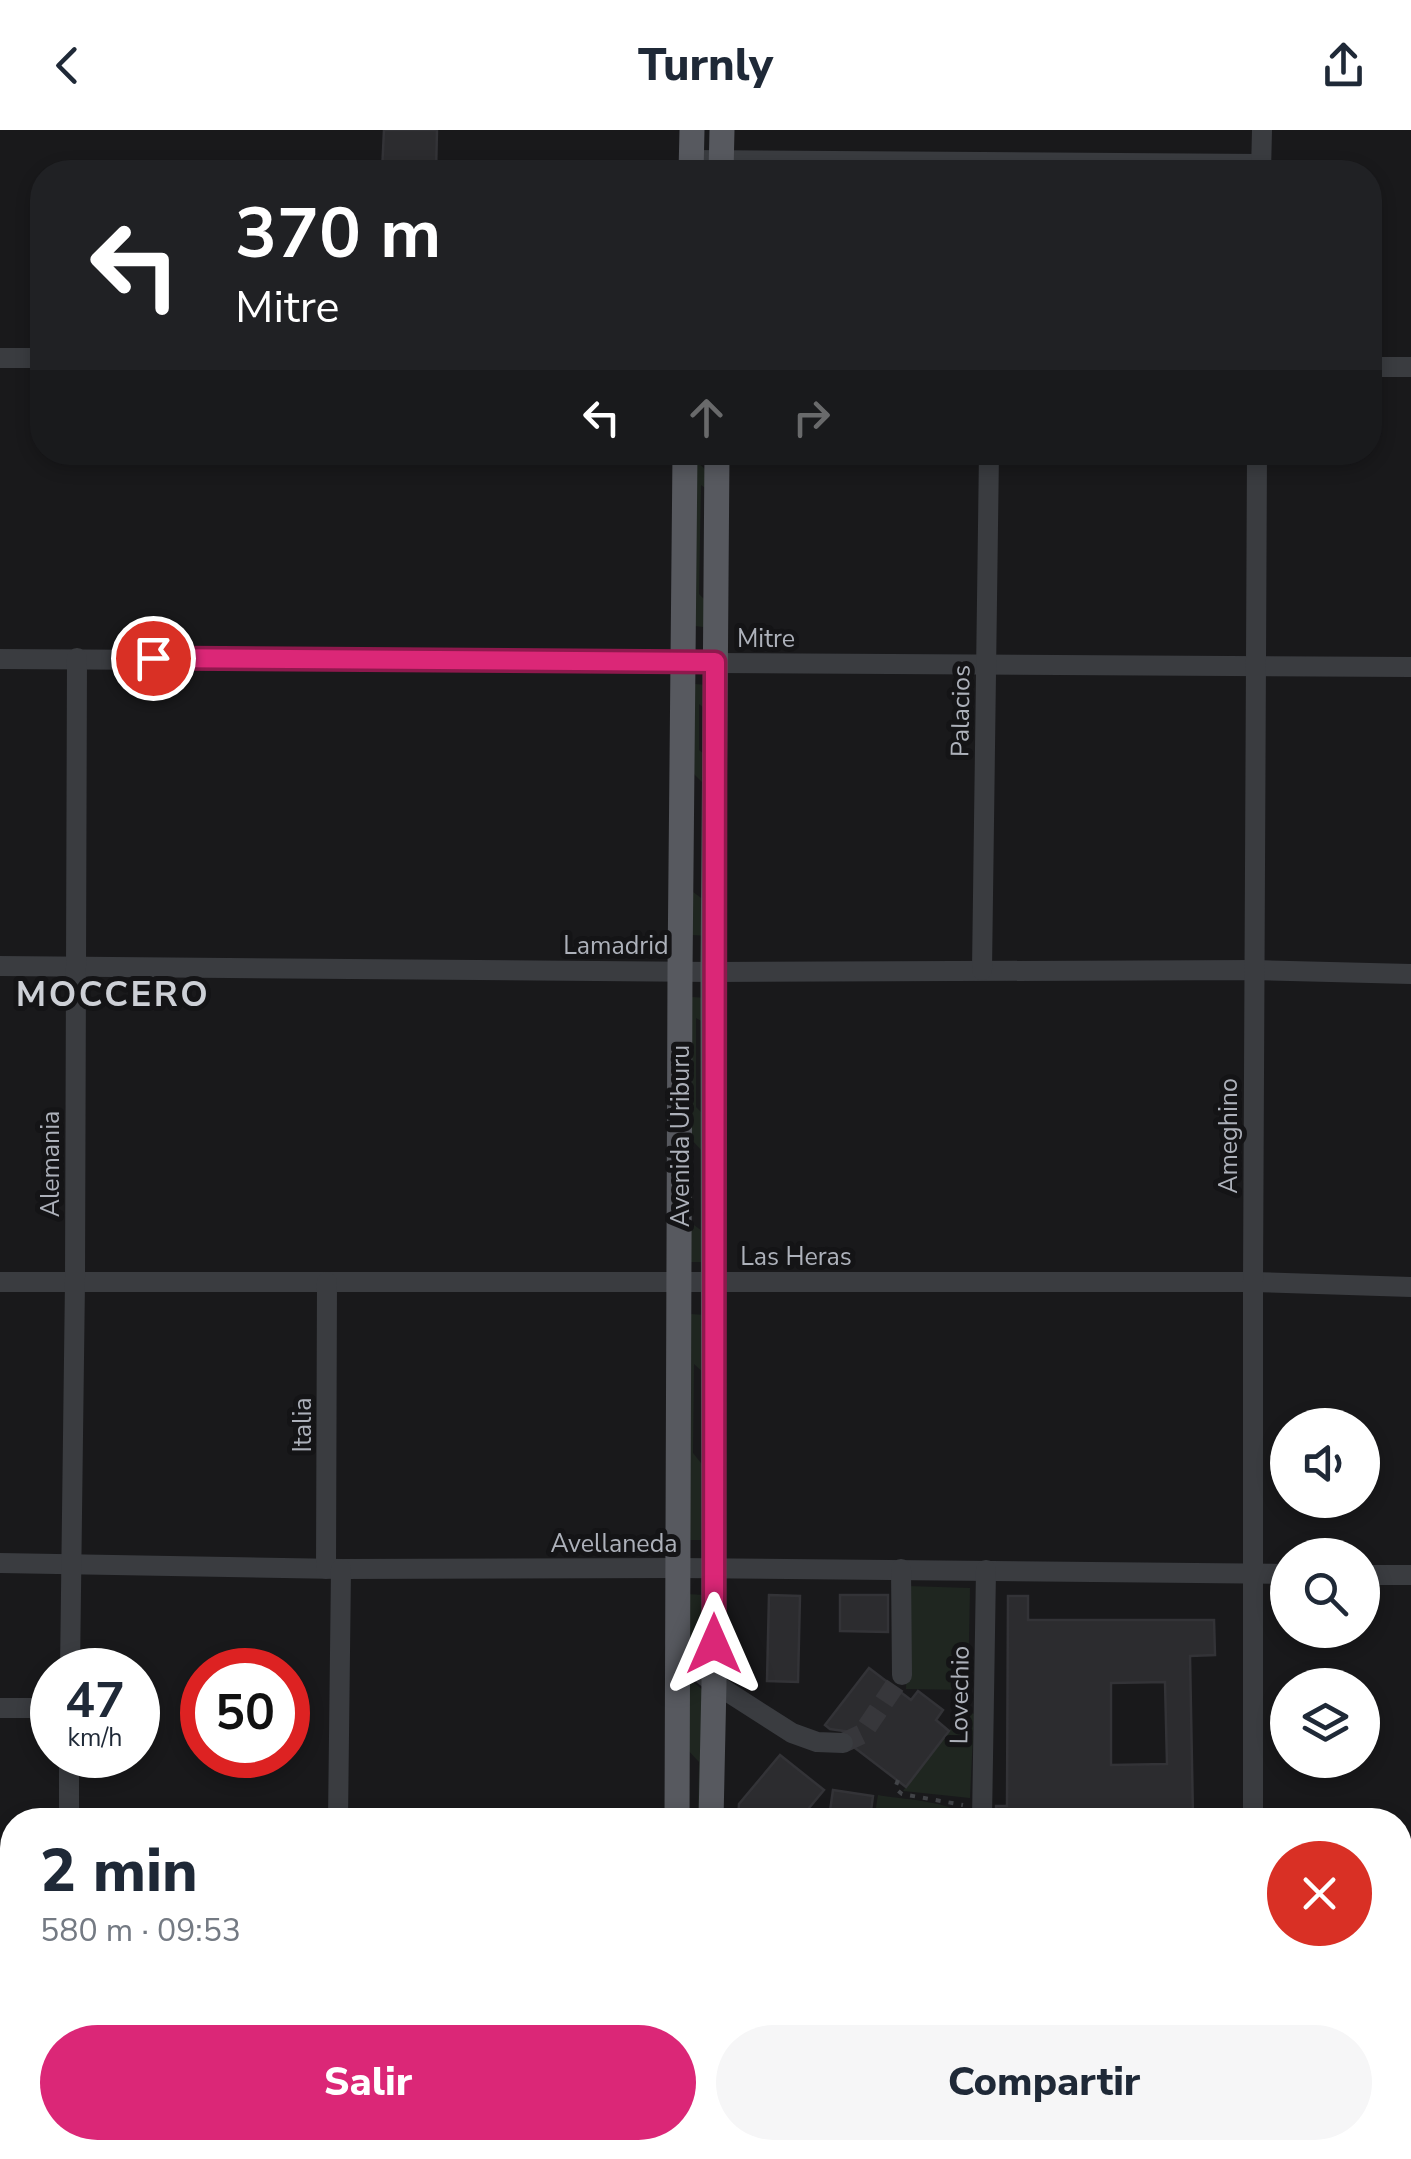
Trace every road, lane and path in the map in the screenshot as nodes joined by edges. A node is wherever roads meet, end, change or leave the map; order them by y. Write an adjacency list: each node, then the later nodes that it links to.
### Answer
1 (692, 130): 4 (main road)
2 (722, 130): 5 (main road)
3 (1262, 130): 6 (street)
4 (691, 160)
5 (721, 160)
6 (1261, 160)
7 (0, 358): 8 (street)
8 (30, 358)
9 (1382, 367): 10 (street)
10 (1411, 367)
11 (686, 465): 17 (main road, Avenida Uriburu)
12 (717, 465): 18 (main road, Avenida Uriburu)
13 (988, 465): 19 (street, Palacios)
14 (1257, 465): 21 (street, Ameghino)
15 (78, 658): 16 (street, Mitre); 17 (street, Mitre); 23 (street, Alemania)
16 (0, 659)
17 (682, 662): 18 (street, Mitre); 26 (main road, Avenida Uriburu)
18 (715, 662): 19 (street, Mitre); 27 (main road, Avenida Uriburu)
19 (986, 664): 21 (street, Mitre); 24 (street, Palacios)
20 (1411, 667): 21 (street, Mitre)
21 (1256, 668): 25 (street, Ameghino)
22 (0, 966): 23 (street, Lamadrid)
23 (75, 967): 26 (street, Lamadrid); 29 (street, Alemania)
24 (982, 970): 25 (street, Lamadrid); 27 (street, Lamadrid)
25 (1254, 970): 28 (street, Lamadrid); 34 (street, Ameghino)
26 (680, 971): 27 (street, Lamadrid); 30 (main road, Avenida Uriburu)
27 (713, 972): 31 (main road, Avenida Uriburu)
28 (1411, 974)
29 (74, 1281): 32 (street, Las Heras); 33 (street, Las Heras); 37 (street, Alemania)
30 (680, 1281): 31 (street, Las Heras); 33 (street, Las Heras); 38 (main road, Avenida Uriburu)
31 (714, 1281): 34 (street, Las Heras); 39 (main road, Avenida Uriburu)
32 (0, 1282)
33 (327, 1282): 40 (street, Italia)
34 (1252, 1282): 35 (street, Las Heras); 43 (street, Ameghino)
35 (1411, 1287)
36 (0, 1563): 37 (street, Avellaneda)
37 (71, 1564): 40 (street, Avellaneda); 47 (street, Alemania)
38 (678, 1568): 39 (street, Avellaneda); 40 (street, Avellaneda); 48 (main road, Avenida Uriburu)
39 (714, 1568): 41 (street, Avellaneda); 50 (main road, Avenida Uriburu)
40 (334, 1569): 57 (street, Italia)
41 (900, 1569): 42 (street, Avellaneda); 49 (street)
42 (986, 1570): 43 (street, Avellaneda); 61 (street, Lovechio)
43 (1254, 1574): 44 (street, Avellaneda); 62 (street, Ameghino)
44 (1270, 1574)
45 (1380, 1575): 46 (street)
46 (1411, 1576)
47 (70, 1648)
48 (678, 1656): 50 (street); 58 (main road, Avenida Uriburu)
49 (902, 1674)
50 (714, 1683): 53 (street); 59 (main road, Avenida Uriburu)
51 (0, 1708): 52 (street)
52 (30, 1708)
53 (843, 1743)
54 (69, 1778): 56 (street)
55 (898, 1780): 60 (path)
56 (68, 1808)
57 (338, 1808)
58 (677, 1808)
59 (711, 1808)
60 (958, 1808)
61 (982, 1808)
62 (1253, 1808)

